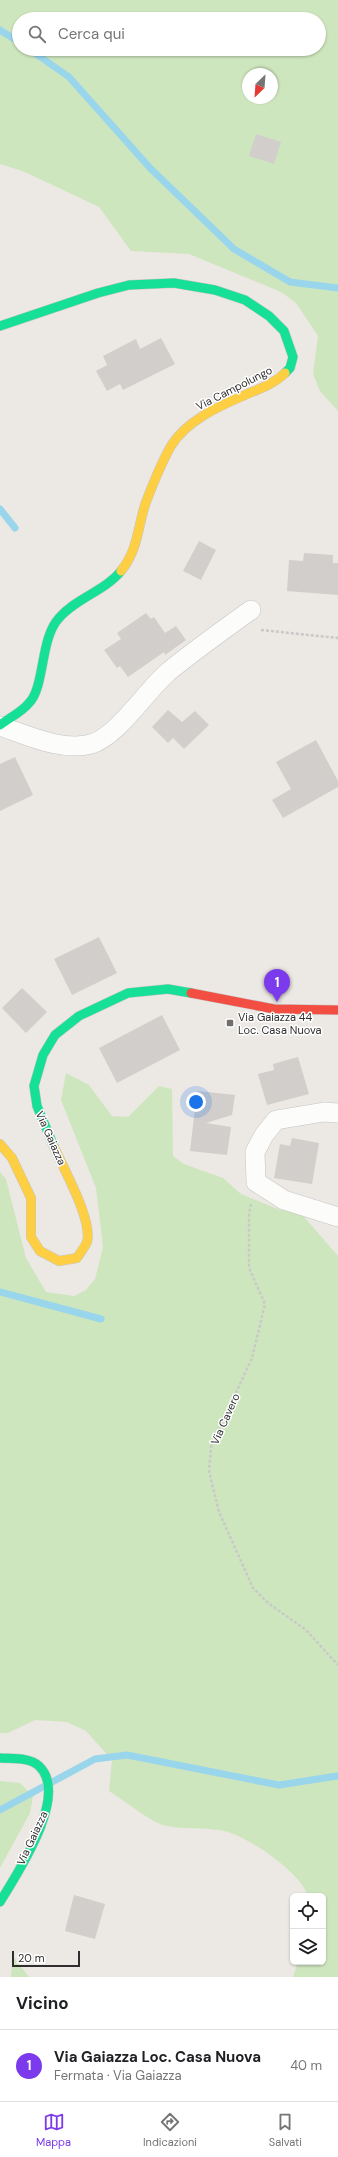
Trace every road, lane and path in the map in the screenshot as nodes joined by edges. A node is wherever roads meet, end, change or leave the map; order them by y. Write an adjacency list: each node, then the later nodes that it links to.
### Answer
1 (0, 326): 5 (main road, Via Campolungo)
2 (252, 610): 5 (street)
3 (258, 630): 4 (path)
4 (338, 638)
5 (0, 725)
6 (338, 998): 8 (street)
7 (338, 1010): 8 (main road, Via Gaiazza)
8 (314, 1011): 10 (main road, Via Gaiazza)
9 (338, 1113): 11 (street)
10 (0, 1144)
11 (256, 1182): 12 (street); 13 (path, Via Cavero)
12 (338, 1217)
13 (338, 1664)
14 (0, 1758): 15 (main road, Via Gaiazza)
15 (0, 1902)

